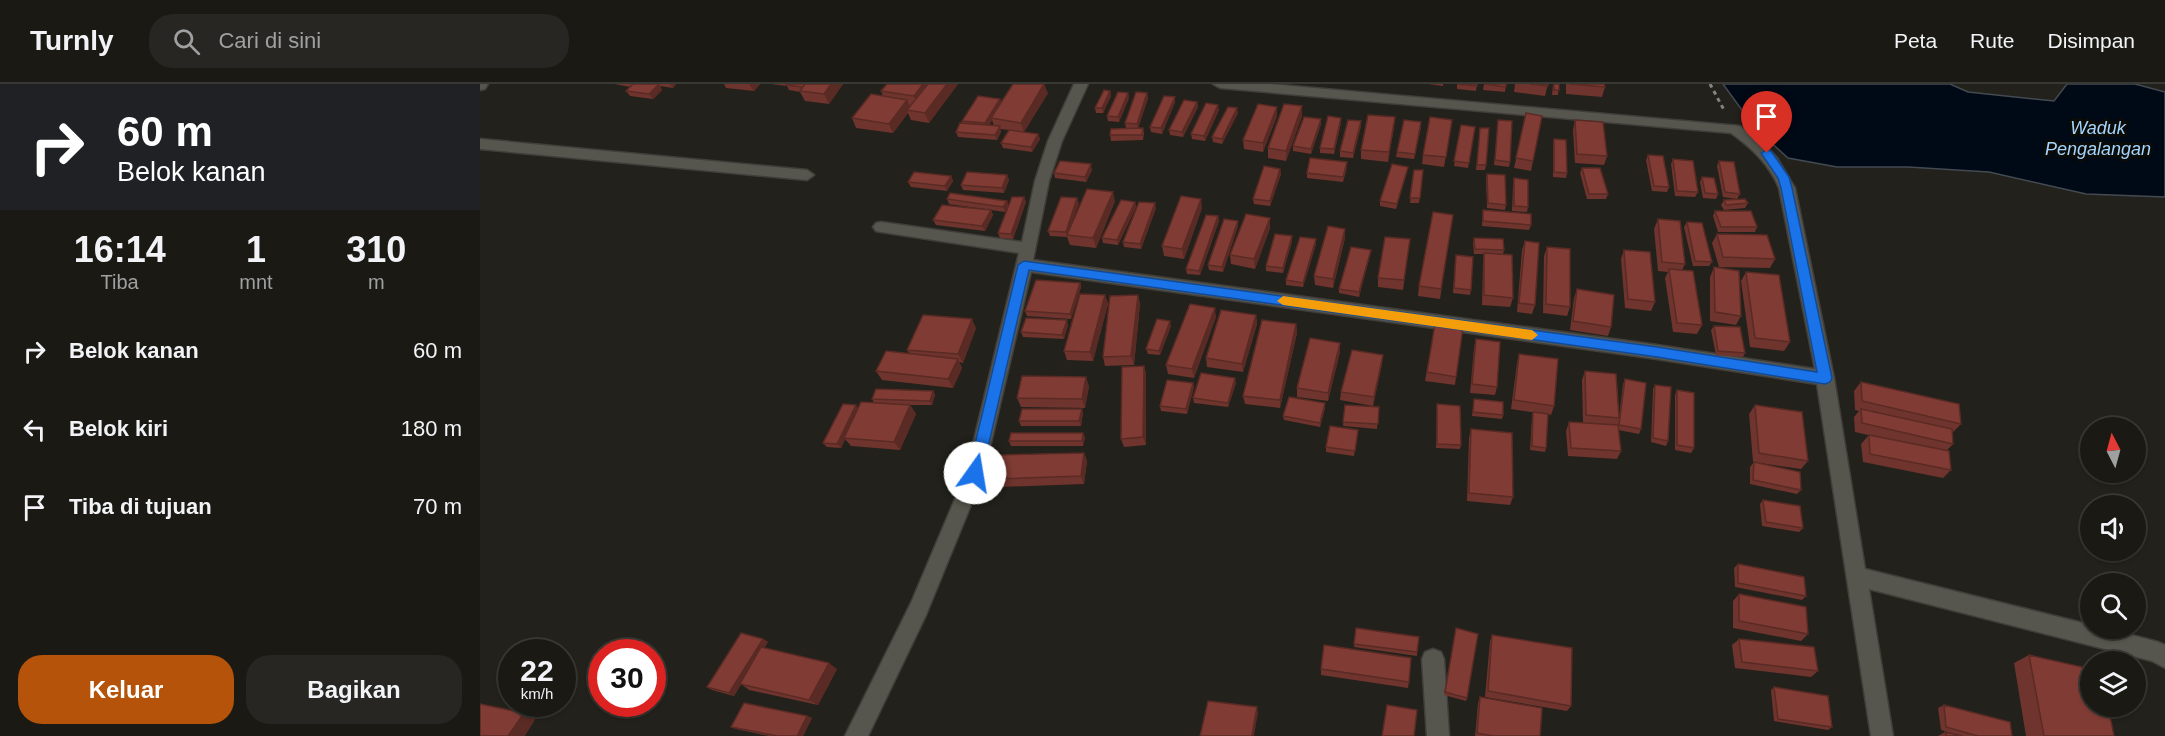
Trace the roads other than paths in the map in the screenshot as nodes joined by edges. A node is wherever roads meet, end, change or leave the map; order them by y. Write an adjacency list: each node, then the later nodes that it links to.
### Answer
1 (1081, 84): 7 (street)
2 (1220, 84): 3 (street)
3 (1332, 89): 8 (street)
4 (480, 144): 5 (street)
5 (807, 175)
6 (881, 226): 7 (street)
7 (1026, 257): 8 (street); 12 (street)
8 (1825, 378): 9 (street)
9 (1856, 576): 10 (street); 14 (street)
10 (2165, 658)
11 (1433, 659): 13 (street)
12 (856, 736)
13 (1438, 736)
14 (1881, 736)

